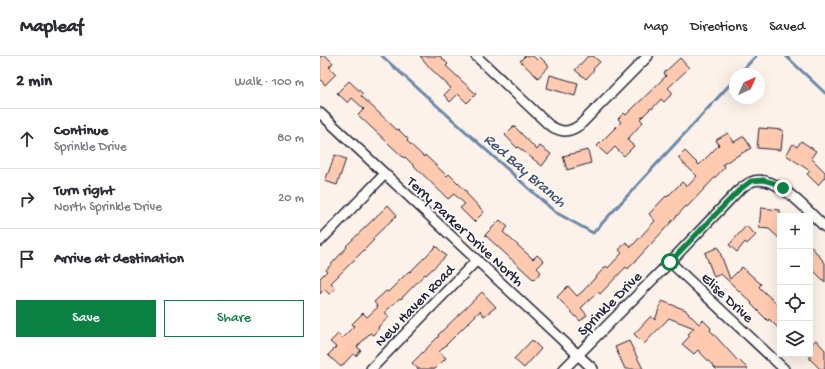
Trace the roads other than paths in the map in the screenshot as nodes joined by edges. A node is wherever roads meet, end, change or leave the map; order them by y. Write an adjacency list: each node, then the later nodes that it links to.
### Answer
1 (476, 56): 2 (street)
2 (648, 56)
3 (320, 113): 4 (street, Terry Parker Drive North)
4 (385, 174): 6 (street); 7 (street, Terry Parker Drive North)
5 (825, 228): 8 (street, Sprinkle Drive)
6 (320, 241)
7 (477, 260): 9 (street, Terry Parker Drive North); 10 (street, New Haven Road)
8 (670, 262): 9 (street, Sprinkle Drive); 13 (street, Elise Drive)
9 (578, 355): 11 (street, Sprinkle Drive); 12 (street, Terry Parker Drive North)
10 (371, 369)
11 (564, 369)
12 (593, 369)
13 (784, 369)

